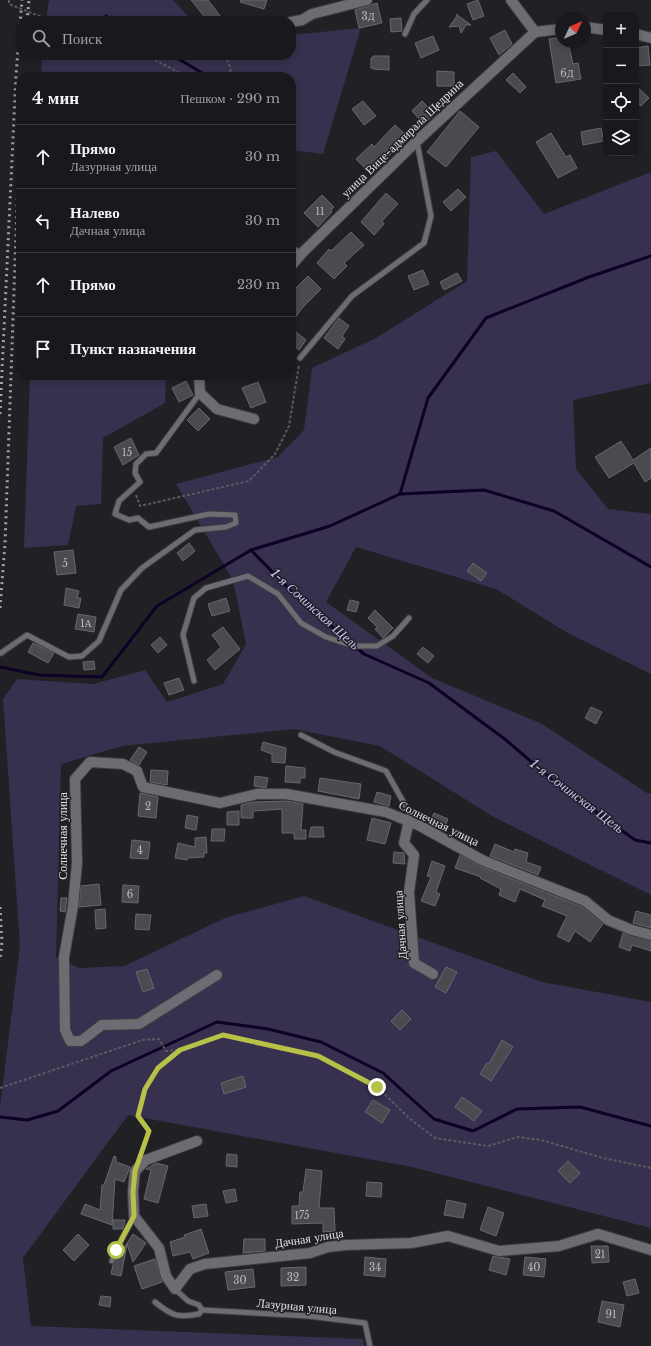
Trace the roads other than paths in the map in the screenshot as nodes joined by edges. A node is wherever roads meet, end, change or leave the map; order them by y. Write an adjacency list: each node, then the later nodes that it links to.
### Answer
1 (367, 0): 4 (street)
2 (427, 0): 9 (lane)
3 (511, 0): 8 (street)
4 (296, 21)
5 (591, 28): 7 (street)
6 (555, 30): 8 (street)
7 (603, 30)
8 (535, 32): 12 (street, улица Вице-адмирала Щедрина)
9 (405, 34)
10 (639, 35): 11 (street)
11 (651, 38)
12 (417, 141): 14 (street, улица Вице-адмирала Щедрина); 16 (lane)
13 (296, 250): 14 (lane)
14 (302, 253): 15 (street, улица Вице-адмирала Щедрина)
15 (296, 260)
16 (300, 358)
17 (199, 380): 18 (street)
18 (200, 393): 19 (street); 21 (lane)
19 (254, 419)
20 (409, 618): 22 (lane)
21 (1, 653)
22 (194, 681)
23 (301, 735): 24 (lane)
24 (409, 821): 25 (street, Солнечная улица); 26 (street, Дачная улица); 27 (street, Солнечная улица)
25 (651, 935)
26 (433, 974)
27 (217, 975)
28 (197, 1141): 29 (street)
29 (134, 1216): 31 (lane); 32 (street)
30 (651, 1250): 32 (street, Дачная улица)
31 (112, 1261)
32 (175, 1289): 34 (lane, Лазурная улица)
33 (155, 1302): 34 (lane, Лазурная улица)
34 (202, 1310): 35 (lane, Лазурная улица)
35 (370, 1346)

